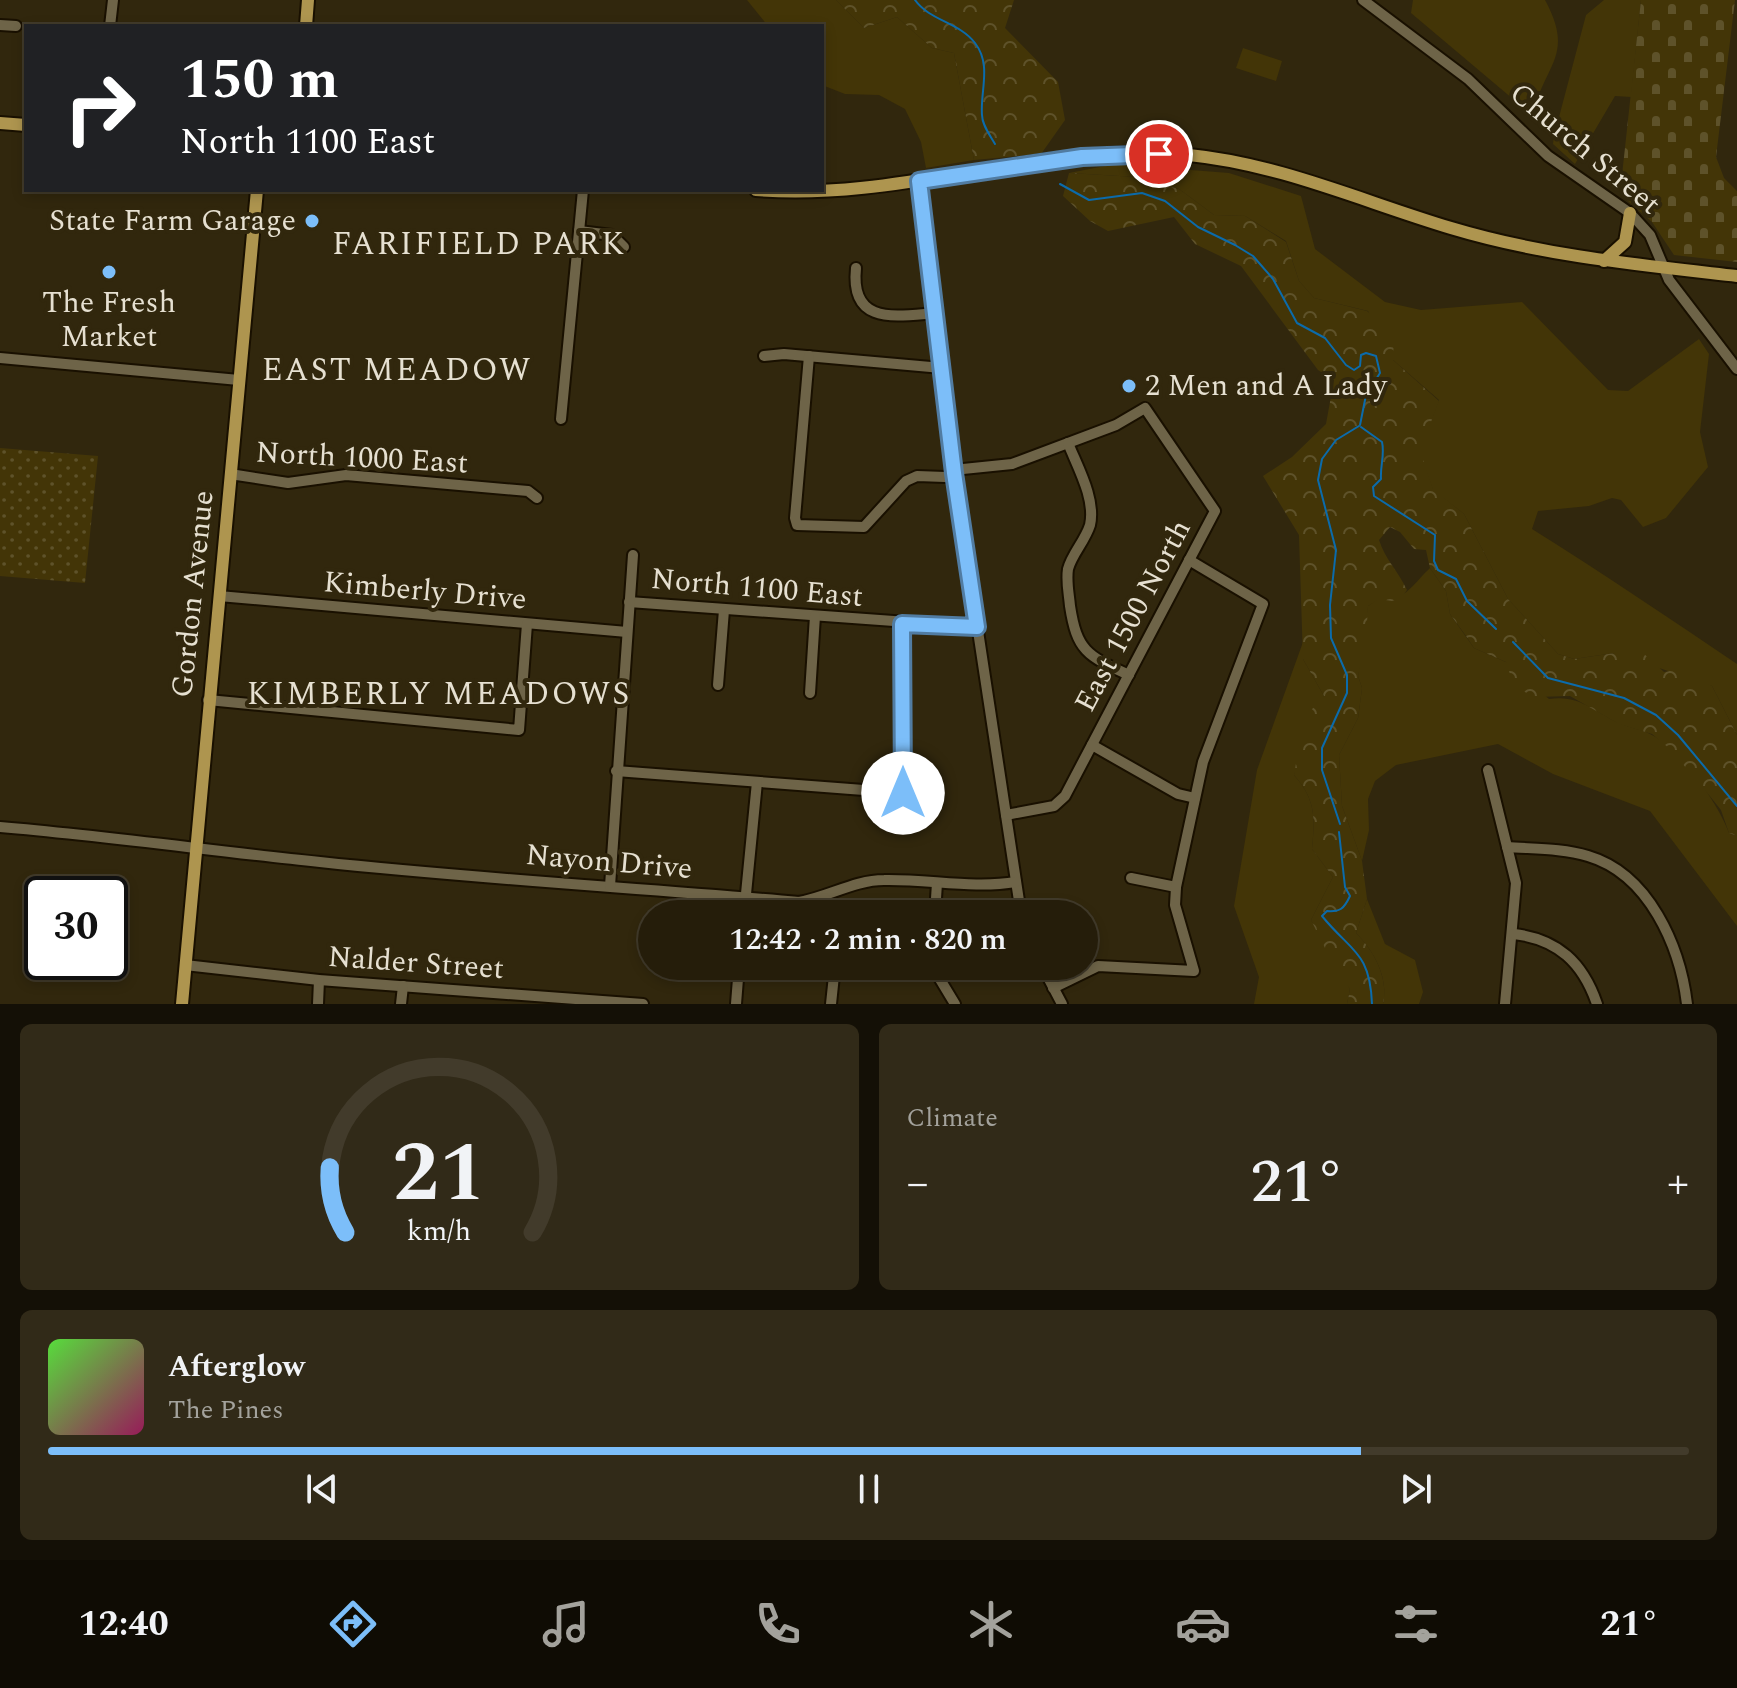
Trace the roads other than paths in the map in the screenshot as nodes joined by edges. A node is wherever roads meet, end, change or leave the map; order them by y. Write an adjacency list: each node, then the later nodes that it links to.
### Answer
1 (113, 0): 4 (street)
2 (308, 0): 5 (main road)
3 (1363, 0): 16 (street, Church Street)
4 (110, 24)
5 (306, 24)
6 (0, 25): 7 (street)
7 (16, 26)
8 (0, 123): 9 (main road)
9 (24, 125)
10 (919, 181): 14 (main road); 19 (main road); 23 (street)
11 (250, 192): 15 (main road)
12 (257, 192): 15 (main road, Gordon Avenue)
13 (583, 192): 17 (street)
14 (824, 192)
15 (254, 208): 29 (main road, Gordon Avenue)
16 (1630, 213): 19 (main road); 20 (street, Church Street)
17 (579, 231): 18 (street); 30 (street)
18 (624, 247)
19 (1604, 261): 20 (main road)
20 (1664, 267): 22 (main road); 28 (street, Church Street)
21 (856, 268): 23 (street)
22 (1737, 276)
23 (936, 313): 27 (street)
24 (764, 356): 25 (street)
25 (809, 356): 27 (street); 32 (street)
26 (0, 358): 29 (street)
27 (942, 368): 32 (street)
28 (1737, 369)
29 (239, 380): 33 (main road, Gordon Avenue)
30 (561, 419)
31 (1068, 443): 32 (street); 36 (street, East 1500 North); 45 (street)
32 (954, 473): 43 (street)
33 (230, 474): 34 (street, North 1000 East); 37 (main road, Gordon Avenue)
34 (537, 498)
35 (633, 555): 38 (street)
36 (1189, 560): 45 (street, East 1500 North); 53 (street)
37 (219, 596): 41 (street, Kimberly Drive); 48 (main road, Gordon Avenue)
38 (629, 602): 39 (street, North 1100 East); 44 (street)
39 (724, 610): 40 (street, North 1100 East); 46 (street)
40 (815, 616): 42 (street, North 1100 East); 47 (street)
41 (527, 624): 44 (street, Kimberly Drive); 48 (street)
42 (902, 624): 43 (street, North 1100 East); 52 (street)
43 (977, 627): 54 (street)
44 (627, 632): 51 (street)
45 (1129, 675): 49 (street, East 1500 North)
46 (718, 685)
47 (810, 693)
48 (208, 700): 57 (main road, Gordon Avenue)
49 (1092, 745): 53 (street); 54 (street, East 1500 North)
50 (1488, 770): 56 (street)
51 (616, 771): 52 (street); 61 (street)
52 (757, 782): 63 (street)
53 (1195, 798): 62 (street)
54 (1006, 815): 59 (street)
55 (0, 827): 57 (street, Nayon Drive)
56 (1507, 847): 68 (street); 90 (street)
57 (195, 849): 61 (street, Nayon Drive); 69 (main road, Gordon Avenue)
58 (1131, 878): 62 (street)
59 (1016, 882): 60 (street, Nayon Drive); 67 (street)
60 (937, 883): 64 (street, Nayon Drive); 66 (street)
61 (610, 886): 63 (street, Nayon Drive)
62 (1176, 887): 76 (street)
63 (746, 897): 64 (street, Nayon Drive); 65 (street)
64 (825, 898)
65 (746, 900)
66 (936, 900)
67 (1019, 900)
68 (1514, 934): 88 (street); 89 (street)
69 (185, 965): 70 (street, Nalder Street); 79 (main road, Gordon Avenue)
70 (319, 980): 75 (street, Nalder Street); 80 (street)
71 (738, 980): 84 (street)
72 (834, 980): 85 (street)
73 (940, 980): 86 (street)
74 (1049, 980): 76 (street)
75 (403, 986): 77 (street, Nalder Street); 81 (street)
76 (1053, 988): 87 (street)
77 (485, 992): 78 (street, Nalder Street); 82 (street)
78 (566, 1001): 83 (street, Nalder Street)
79 (182, 1004)
80 (318, 1004)
81 (401, 1004)
82 (483, 1004)
83 (643, 1004)
84 (736, 1004)
85 (831, 1004)
86 (955, 1004)
87 (1062, 1004)
88 (1505, 1004)
89 (1597, 1004)
90 (1687, 1004)

